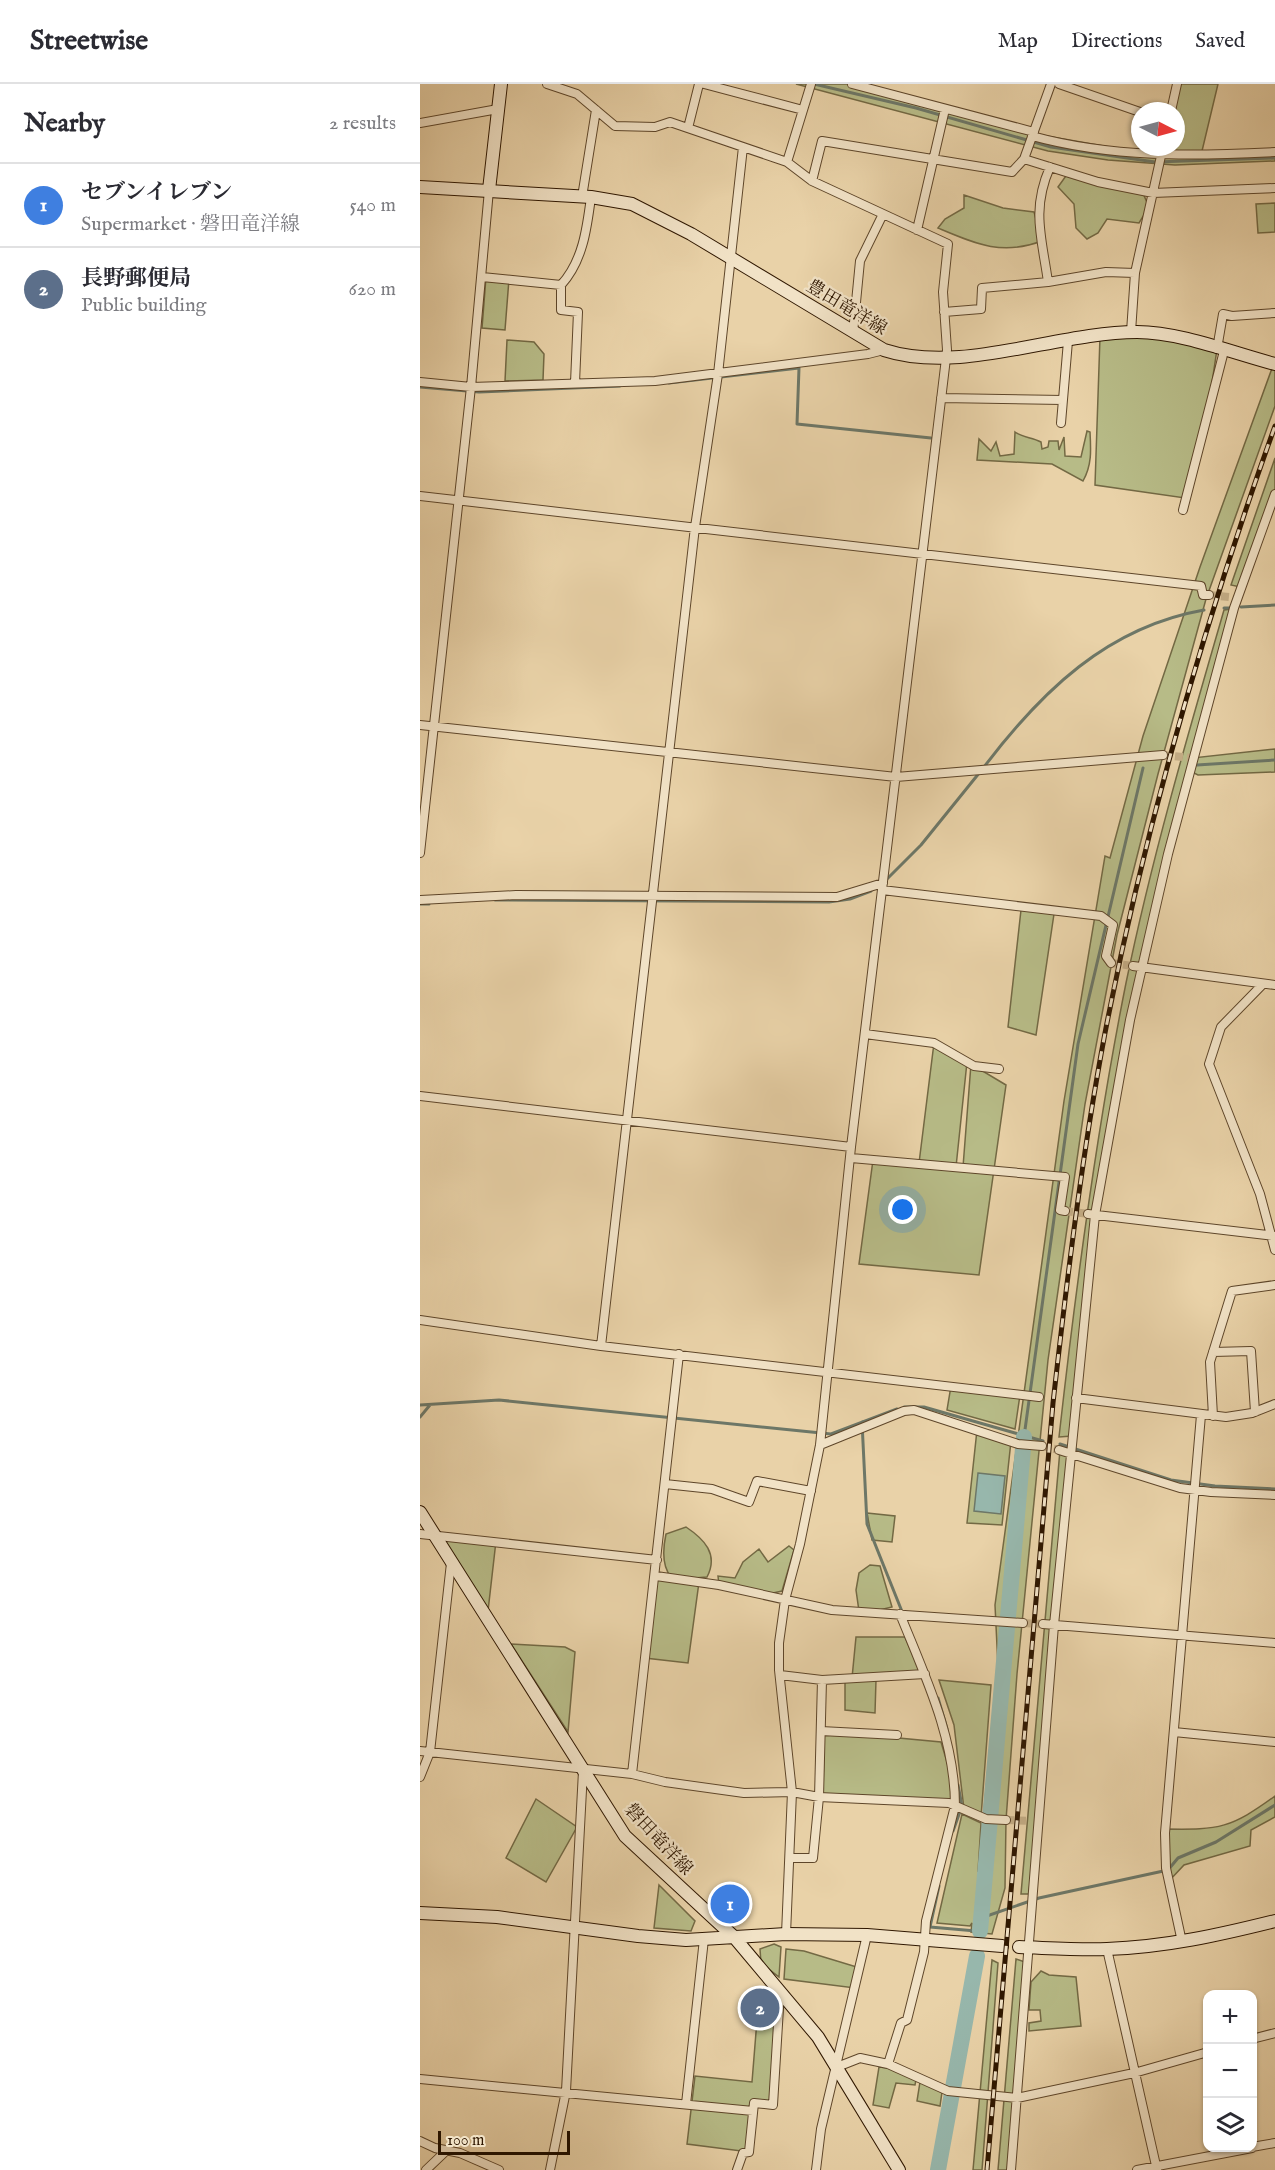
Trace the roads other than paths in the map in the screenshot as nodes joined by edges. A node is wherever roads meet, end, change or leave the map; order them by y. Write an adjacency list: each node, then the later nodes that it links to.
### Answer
1 (501, 84): 12 (main road)
2 (547, 84): 10 (street)
3 (699, 84): 18 (street)
4 (704, 84): 16 (street)
5 (811, 84): 16 (street)
6 (852, 84): 13 (street)
7 (1051, 84): 19 (street)
8 (1059, 84): 14 (street)
9 (1177, 84): 11 (street)
10 (576, 88): 15 (street)
11 (1173, 102)
12 (498, 109): 17 (street); 32 (main road)
13 (945, 109): 19 (street); 25 (street)
14 (1131, 109)
15 (596, 110): 18 (street); 34 (street)
16 (803, 110): 27 (street)
17 (420, 123)
18 (688, 128): 20 (street)
19 (1033, 134): 21 (street); 26 (street)
20 (743, 147): 27 (street); 37 (street)
21 (1131, 150)
22 (1185, 152): 23 (street)
23 (1275, 152)
24 (1161, 156): 33 (street)
25 (935, 159): 26 (street); 29 (street); 36 (street)
26 (1024, 159): 28 (street)
27 (788, 162): 29 (street)
28 (1050, 167): 33 (street); 40 (street)
29 (812, 182): 35 (street)
30 (420, 187): 32 (main road, 豊田竜洋線)
31 (1275, 188): 33 (street)
32 (489, 190): 34 (main road, 豊田竜洋線); 39 (street)
33 (1153, 193): 38 (street)
34 (586, 197): 37 (main road, 豊田竜洋線); 41 (street)
35 (882, 214): 36 (street); 45 (street)
36 (917, 230): 42 (street)
37 (730, 258): 45 (main road, 豊田竜洋線); 51 (street)
38 (1135, 273): 40 (street); 44 (street)
39 (482, 277): 41 (street); 54 (street)
40 (1048, 282): 42 (street)
41 (561, 285): 53 (street)
42 (944, 312): 49 (street)
43 (1275, 313): 48 (street)
44 (1131, 332): 46 (main road, 豊田竜洋線); 48 (main road, 豊田竜洋線)
45 (853, 333): 47 (main road, 豊田竜洋線)
46 (1068, 341): 49 (main road, 豊田竜洋線); 56 (street)
47 (884, 350): 49 (main road, 豊田竜洋線); 51 (street)
48 (1221, 350): 50 (main road, 豊田竜洋線); 61 (street)
49 (946, 358): 55 (street)
50 (1275, 364)
51 (718, 374): 53 (street); 62 (street)
52 (420, 382): 54 (street)
53 (575, 384): 54 (street)
54 (471, 387): 60 (street)
55 (941, 398): 56 (street); 63 (street)
56 (1063, 400): 57 (street)
57 (1061, 423)
58 (1275, 494): 76 (street)
59 (420, 496): 60 (street)
60 (459, 500): 62 (street); 66 (street)
61 (1183, 510)
62 (695, 527): 63 (street); 67 (street)
63 (922, 554): 64 (street); 69 (street)
64 (1209, 595)
65 (420, 725): 66 (street)
66 (435, 726): 67 (street); 70 (street)
67 (670, 752): 69 (street); 72 (street)
68 (1163, 755): 69 (street)
69 (896, 777): 71 (street)
70 (420, 853)
71 (883, 887): 72 (street); 74 (street); 79 (street)
72 (655, 896): 73 (street); 82 (street)
73 (420, 900)
74 (1111, 963)
75 (1133, 966): 76 (street)
76 (1143, 969): 77 (street); 86 (street)
77 (1263, 984): 78 (street); 87 (street)
78 (1275, 985)
79 (865, 1034): 80 (street); 83 (street)
80 (999, 1069)
81 (420, 1096): 82 (street)
82 (629, 1121): 83 (street); 91 (street)
83 (851, 1147): 84 (street)
84 (850, 1158): 85 (street); 94 (street)
85 (1065, 1210)
86 (1092, 1214): 87 (street); 96 (street)
87 (1272, 1235): 88 (street)
88 (1275, 1250)
89 (1275, 1285): 92 (street)
90 (420, 1320): 91 (street)
91 (601, 1347): 93 (street)
92 (1212, 1353): 98 (street); 100 (street)
93 (679, 1354): 94 (street); 105 (street)
94 (826, 1370): 95 (street); 101 (street)
95 (1039, 1396)
96 (1076, 1398): 99 (street); 104 (street)
97 (1275, 1404): 98 (street)
98 (1255, 1412): 100 (street)
99 (1201, 1415): 100 (street); 106 (street)
100 (1213, 1416)
101 (820, 1445): 102 (street); 107 (street)
102 (1042, 1446)
103 (1059, 1450): 104 (street)
104 (1070, 1453): 106 (street); 119 (street)
105 (665, 1484): 107 (street); 112 (street)
106 (1194, 1490): 108 (street); 120 (street)
107 (811, 1491): 115 (street)
108 (1275, 1495)
109 (420, 1512): 111 (main road, 磐田竜洋線)
110 (420, 1534): 111 (street)
111 (435, 1536): 112 (street); 113 (main road, 磐田竜洋線)
112 (657, 1560): 114 (street)
113 (451, 1563): 130 (street); 131 (main road, 磐田竜洋線)
114 (656, 1576): 115 (street); 132 (street)
115 (785, 1600): 116 (street); 123 (street)
116 (900, 1614): 117 (street); 122 (street)
117 (1023, 1623)
118 (1043, 1624): 119 (street)
119 (1054, 1625): 120 (street); 149 (street)
120 (1181, 1636): 121 (street); 126 (street)
121 (1275, 1643)
122 (925, 1674): 124 (street); 136 (street)
123 (780, 1675): 124 (street); 134 (street)
124 (822, 1680): 125 (street)
125 (821, 1731): 127 (street); 135 (street)
126 (1174, 1732): 128 (street); 147 (street)
127 (897, 1735)
128 (1275, 1742)
129 (420, 1751): 130 (street)
130 (430, 1752): 131 (street); 133 (street)
131 (583, 1771): 132 (street); 141 (street); 144 (main road, 磐田竜洋線)
132 (632, 1774): 134 (street)
133 (420, 1777)
134 (792, 1792): 135 (street); 138 (street)
135 (819, 1797): 136 (street); 138 (street)
136 (955, 1806): 137 (street); 145 (street)
137 (1006, 1820)
138 (790, 1858): 142 (street)
139 (420, 1913): 141 (main road)
140 (1275, 1921): 147 (main road)
141 (576, 1928): 146 (main road); 159 (street)
142 (786, 1934): 143 (main road); 144 (main road)
143 (867, 1935): 145 (main road); 156 (street)
144 (734, 1937): 146 (main road); 151 (main road, 磐田竜洋線)
145 (924, 1938): 148 (main road); 155 (street)
146 (704, 1939): 161 (street)
147 (1182, 1942): 150 (main road)
148 (1002, 1946)
149 (1024, 1947): 150 (main road); 160 (street)
150 (1107, 1949): 157 (street)
151 (780, 1992): 156 (main road, 磐田竜洋線); 162 (street)
152 (1275, 2033): 153 (street)
153 (1257, 2038)
154 (1203, 2053): 157 (street)
155 (888, 2064): 156 (street); 160 (street)
156 (837, 2067): 174 (street); 175 (main road, 磐田竜洋線)
157 (1134, 2073): 160 (street); 169 (street)
158 (420, 2079): 159 (street)
159 (566, 2091): 161 (street); 172 (street)
160 (1017, 2098): 176 (street)
161 (687, 2104): 162 (street)
162 (753, 2111): 173 (street)
163 (420, 2141): 166 (street)
164 (1275, 2143): 165 (street)
165 (1257, 2146)
166 (447, 2150): 168 (street); 170 (street)
167 (1229, 2152): 169 (street)
168 (483, 2167): 171 (street)
169 (1157, 2168): 177 (street)
170 (426, 2170)
171 (499, 2170)
172 (550, 2170)
173 (737, 2170)
174 (816, 2170)
175 (899, 2170)
176 (1011, 2170)
177 (1137, 2170)

